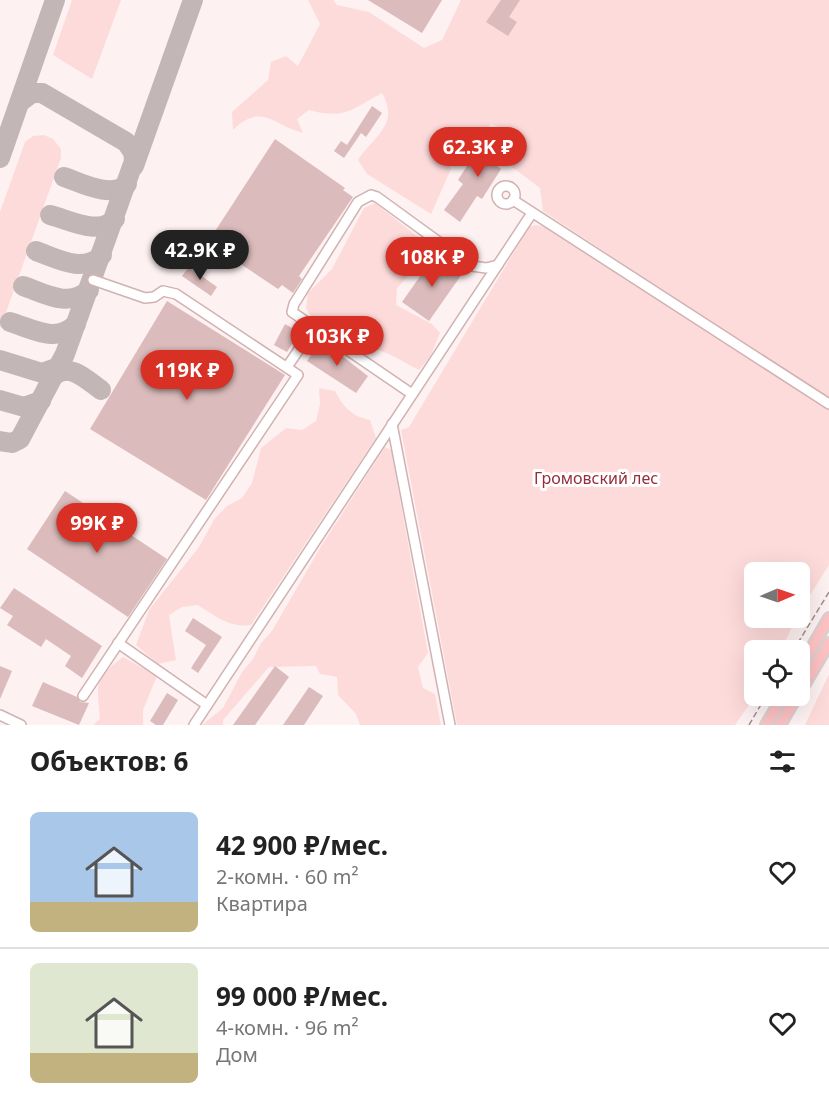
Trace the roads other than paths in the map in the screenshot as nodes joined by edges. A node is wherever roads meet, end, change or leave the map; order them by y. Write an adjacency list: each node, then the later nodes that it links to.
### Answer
1 (513, 201): 2 (lane)
2 (532, 213): 3 (lane); 8 (lane)
3 (498, 264): 5 (lane); 7 (lane)
4 (93, 280): 6 (lane)
5 (313, 329): 6 (lane); 7 (lane)
6 (287, 367): 12 (lane)
7 (411, 394): 9 (lane)
8 (829, 404)
9 (392, 424): 16 (lane); 23 (lane)
10 (829, 618): 13 (main road)
11 (829, 643): 14 (main road)
12 (118, 644): 15 (lane); 16 (lane)
13 (810, 651)
14 (810, 675)
15 (82, 696)
16 (207, 705): 22 (lane)
17 (777, 706): 24 (main road)
18 (792, 706): 20 (main road)
19 (0, 715): 21 (lane)
20 (783, 724)
21 (21, 725)
22 (194, 725)
23 (450, 725)
24 (766, 725)

